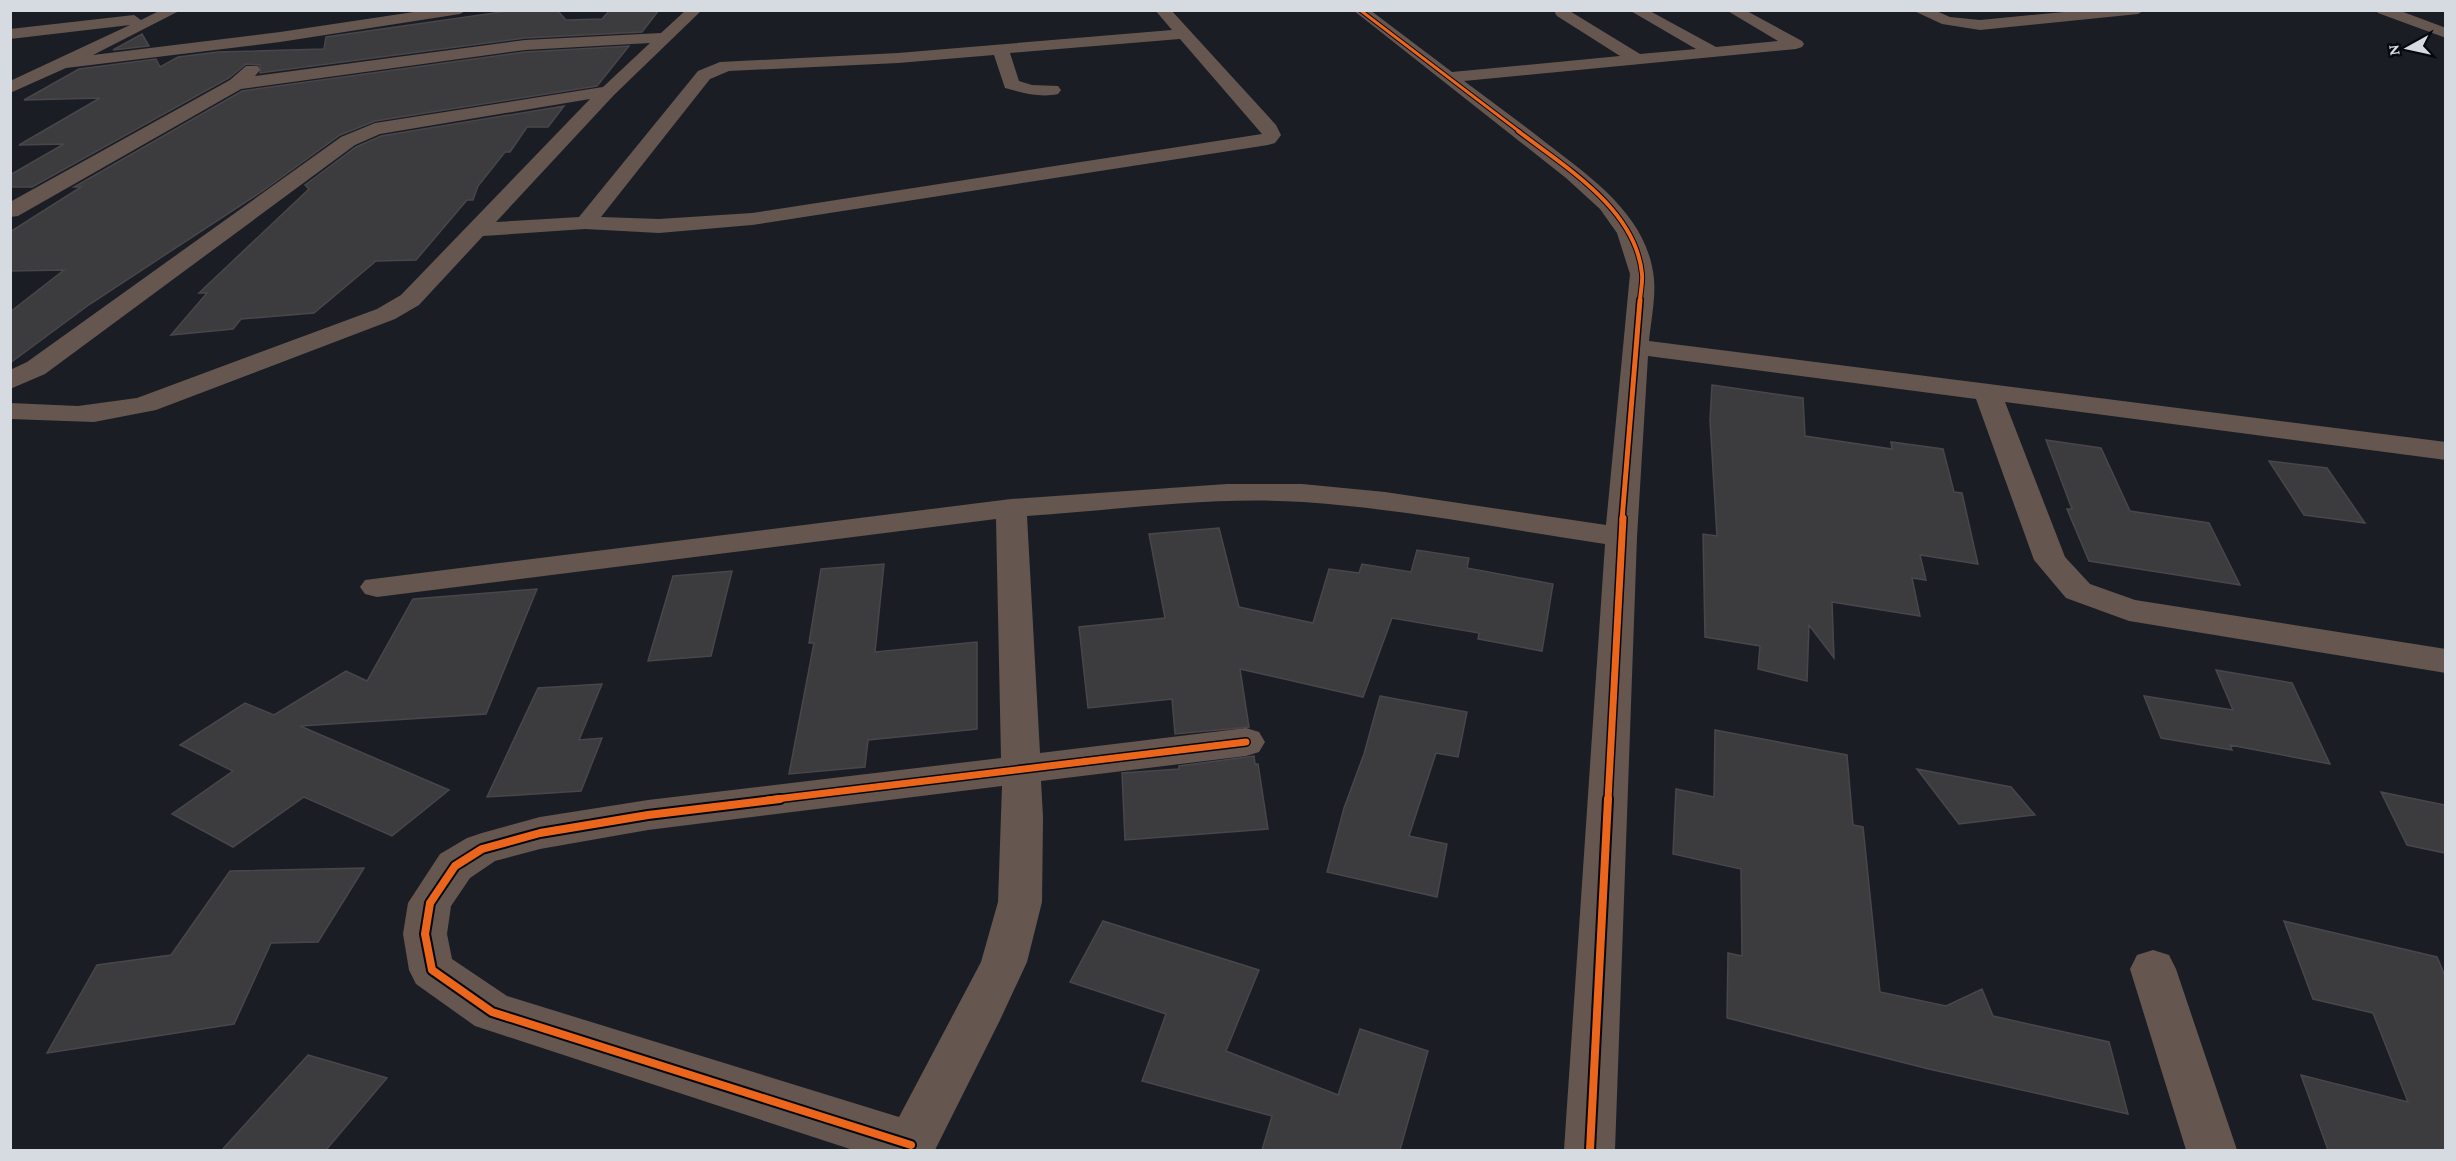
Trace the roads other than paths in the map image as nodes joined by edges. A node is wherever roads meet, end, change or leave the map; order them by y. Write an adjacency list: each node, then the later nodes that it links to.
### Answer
1 (460, 10): 15 (street)
2 (695, 10): 16 (street)
3 (1162, 10): 14 (street)
4 (1360, 10): 21 (street)
5 (1636, 10): 18 (street)
6 (1733, 10): 18 (street)
7 (1919, 10): 8 (street)
8 (2138, 10)
9 (2383, 10): 12 (street)
10 (1562, 13): 19 (street)
11 (168, 14): 13 (street); 20 (street)
12 (2445, 33)
13 (10, 34)
14 (1183, 34): 17 (street); 29 (street)
15 (280, 37): 20 (street); 24 (street)
16 (663, 38): 24 (street); 27 (street)
17 (1000, 49): 26 (street); 29 (street)
18 (1716, 53): 19 (street)
19 (1638, 60): 21 (street)
20 (65, 63): 23 (street)
21 (1450, 77): 31 (street)
22 (10, 79): 23 (street)
23 (28, 80): 25 (street)
24 (236, 84): 28 (street)
25 (10, 88)
26 (1052, 90)
27 (608, 91): 30 (street); 32 (street)
28 (10, 211)
29 (585, 223): 30 (street)
30 (477, 230): 34 (street)
31 (1636, 347): 33 (street); 37 (street)
32 (10, 381)
33 (1987, 392): 35 (street); 39 (street)
34 (10, 411)
35 (2445, 450)
36 (1011, 508): 37 (street); 38 (street); 41 (street)
37 (1621, 537): 44 (street)
38 (377, 587)
39 (2445, 661)
40 (1246, 742): 41 (street)
41 (1022, 770): 43 (street); 43 (street)
42 (2153, 969): 45 (street)
43 (910, 1148)
44 (1590, 1150)
45 (2212, 1150)

